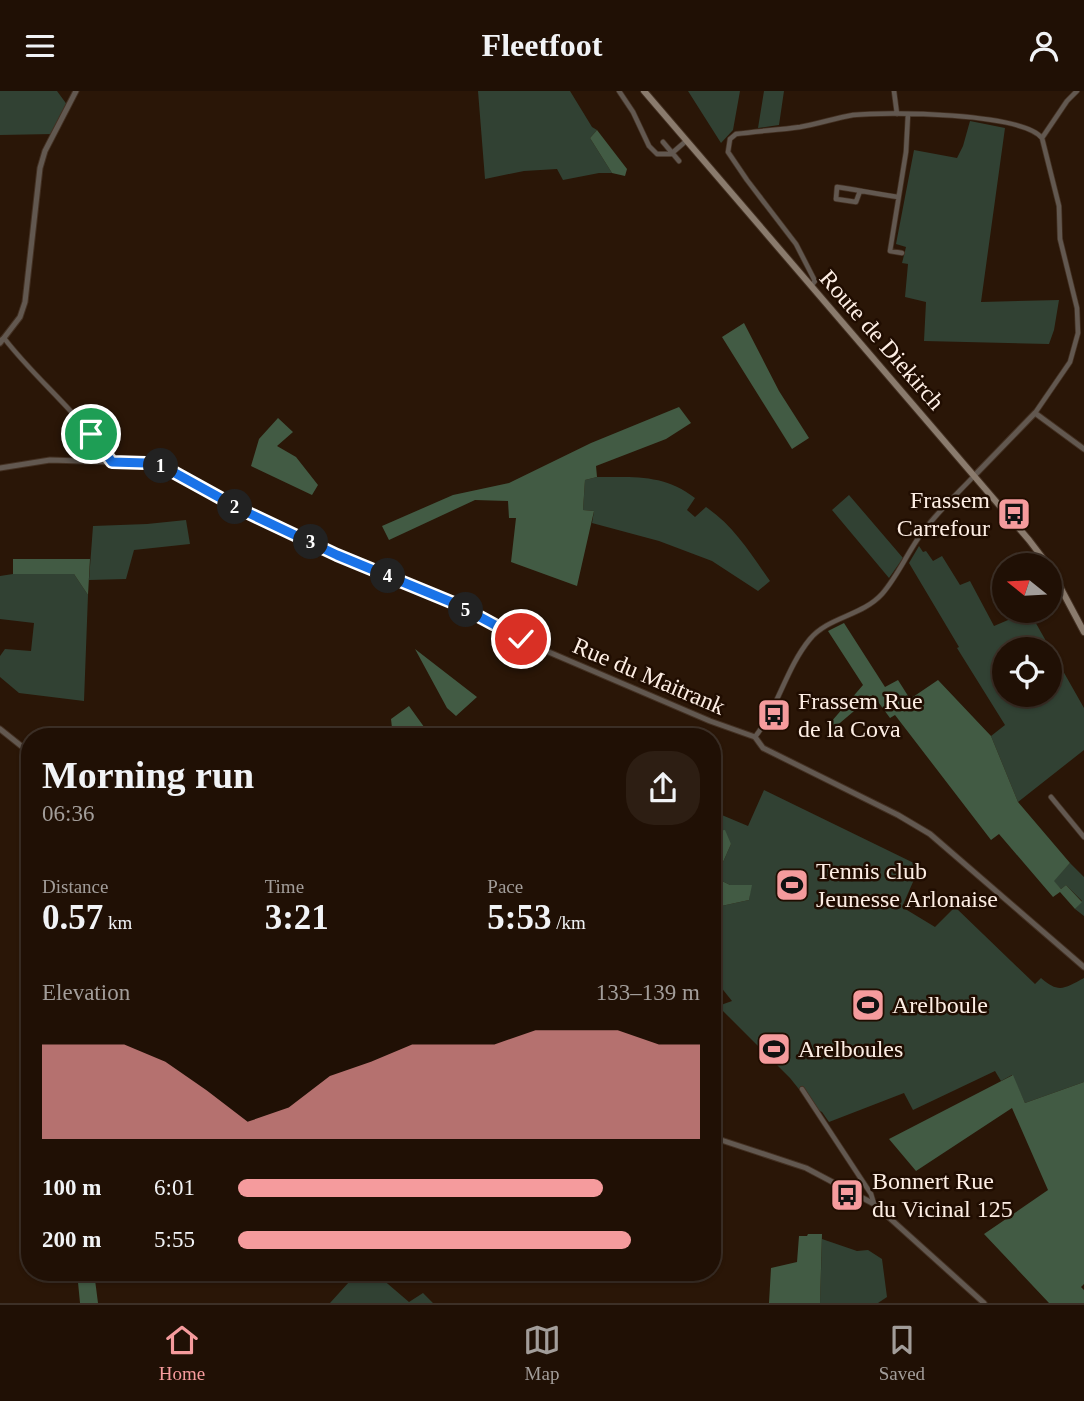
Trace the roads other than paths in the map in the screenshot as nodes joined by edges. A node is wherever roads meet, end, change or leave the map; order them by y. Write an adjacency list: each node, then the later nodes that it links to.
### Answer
1 (76, 91): 17 (street)
2 (619, 91): 11 (street)
3 (644, 91): 9 (main road, Route de Diekirch)
4 (894, 91): 7 (street)
5 (1077, 91): 8 (street)
6 (908, 114): 7 (street); 8 (street); 14 (street)
7 (897, 115): 16 (street)
8 (1042, 138): 18 (street)
9 (686, 141): 11 (street); 16 (main road, Route de Diekirch)
10 (663, 142): 11 (street)
11 (674, 152): 12 (street)
12 (679, 161)
13 (860, 191): 13 (street); 14 (street)
14 (898, 197): 15 (street)
15 (902, 253)
16 (811, 287): 22 (main road, Route de Diekirch)
17 (1, 340): 20 (street)
18 (1035, 414): 19 (street); 22 (street)
19 (1084, 449)
20 (112, 462): 21 (street, Rue du Maitrank); 27 (street, Rue du Maitrank)
21 (0, 468)
22 (974, 476): 23 (main road, Route de Diekirch); 27 (street)
23 (1037, 553)
24 (1062, 591): 25 (main road, Route de Diekirch)
25 (1084, 632)
26 (0, 729): 28 (street)
27 (755, 737): 31 (street, Rue du Maitrank)
28 (21, 746)
29 (1051, 797): 30 (street)
30 (1084, 837)
31 (1084, 967)
32 (802, 1089): 34 (street)
33 (721, 1140): 34 (street)
34 (874, 1204): 35 (street)
35 (976, 1300): 36 (street)
36 (984, 1303)

